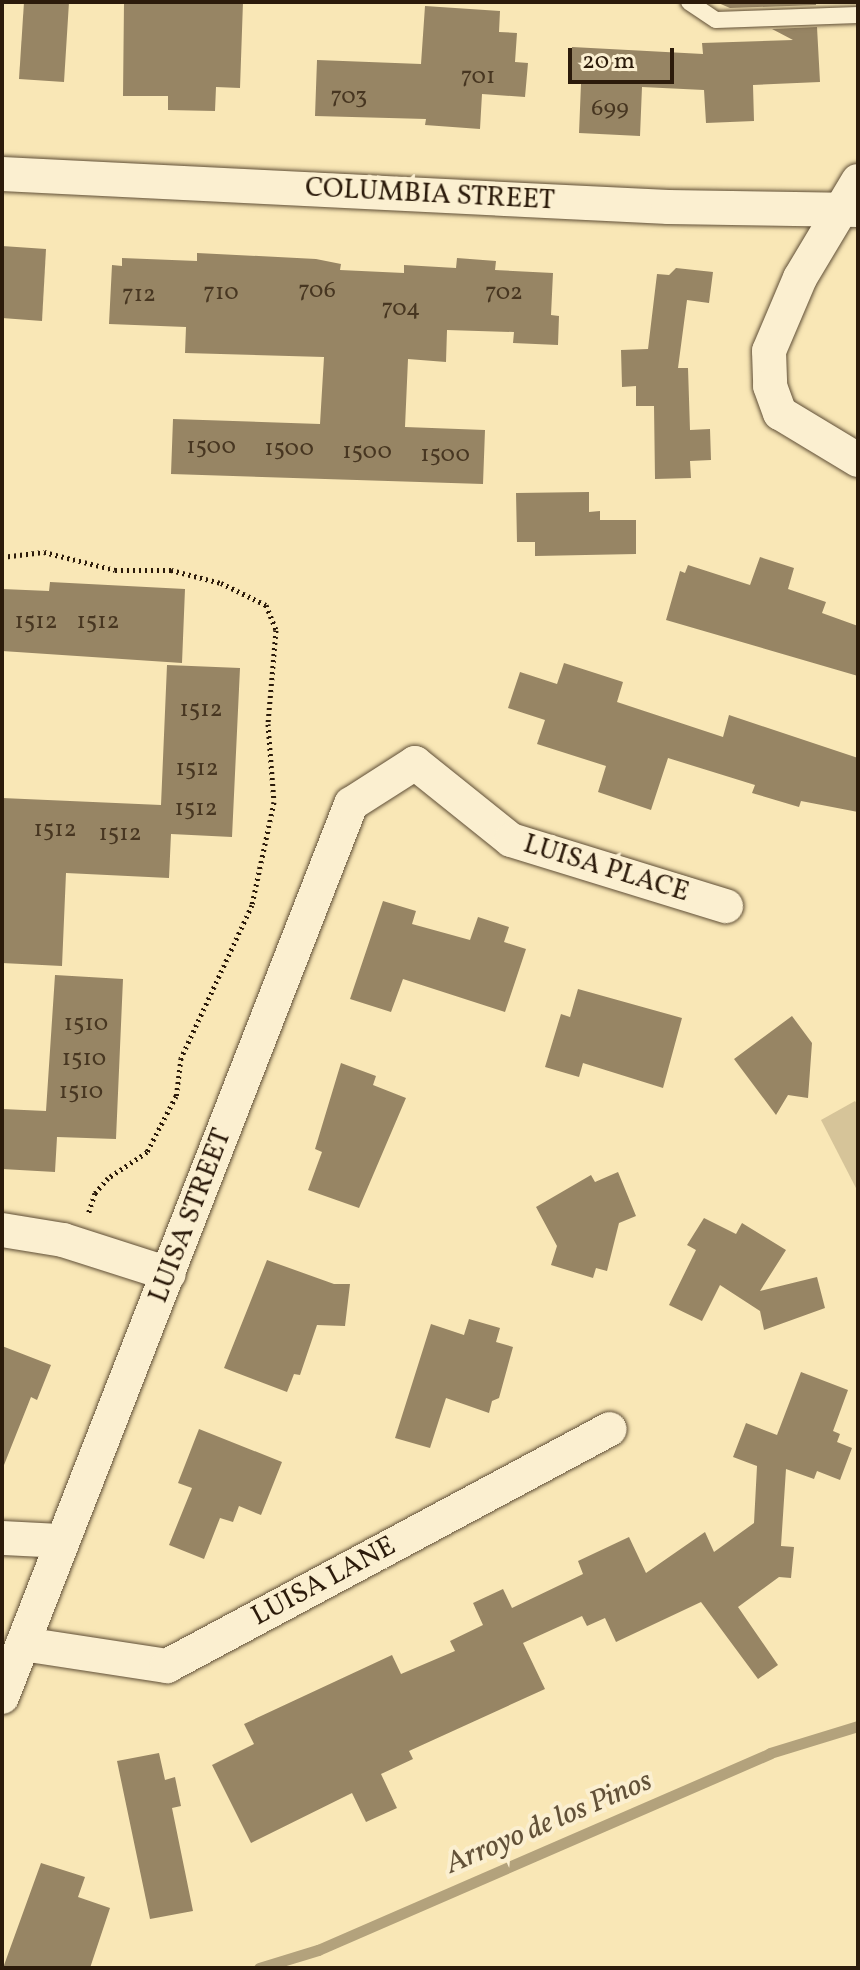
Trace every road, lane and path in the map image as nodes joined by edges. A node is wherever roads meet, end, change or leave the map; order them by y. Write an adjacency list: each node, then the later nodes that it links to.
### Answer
1 (689, 2): 2 (lane)
2 (858, 15)
3 (2, 174): 4 (street, COLUMBIA STREET)
4 (853, 200): 5 (street)
5 (858, 460)
6 (2, 557): 9 (path)
7 (415, 763): 8 (street, LUISA PLACE); 11 (street, LUISA STREET)
8 (726, 906)
9 (84, 1227)
10 (2, 1230): 11 (street)
11 (169, 1274): 14 (street, LUISA STREET)
12 (610, 1429): 15 (street, LUISA LANE)
13 (2, 1538): 14 (street)
14 (62, 1541): 15 (street, LUISA STREET)
15 (23, 1644): 16 (street, LUISA STREET)
16 (2, 1697)

